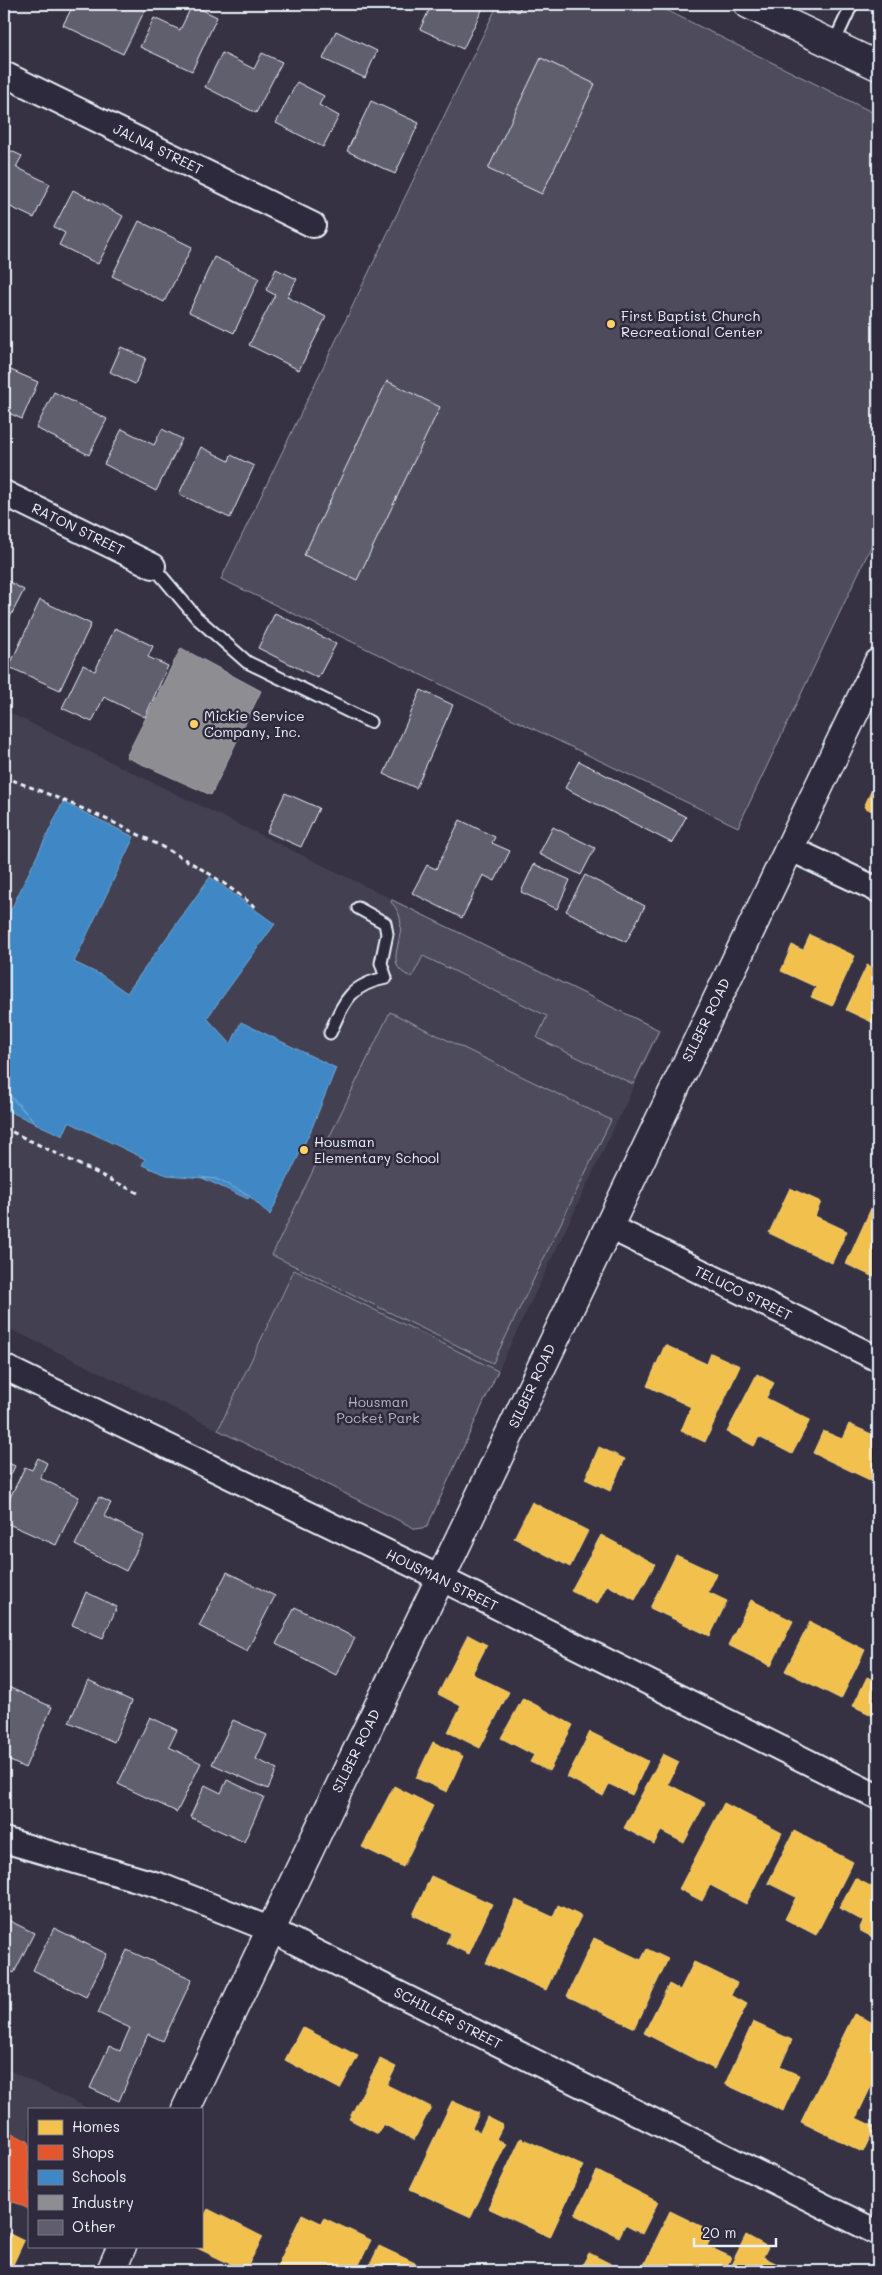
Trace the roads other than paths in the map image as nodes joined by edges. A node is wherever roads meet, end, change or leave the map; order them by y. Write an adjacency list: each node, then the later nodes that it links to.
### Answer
1 (748, 4): 3 (street)
2 (852, 4): 3 (lane)
3 (833, 45): 4 (street)
4 (878, 66)
5 (4, 74): 6 (street, JALNA STREET)
6 (313, 225)
7 (4, 493): 8 (street, RATON STREET)
8 (153, 566): 10 (lane)
9 (878, 663): 11 (street, SILBER ROAD)
10 (370, 722)
11 (789, 848): 12 (street); 15 (street, SILBER ROAD)
12 (878, 890)
13 (358, 908): 14 (lane)
14 (330, 1033)
15 (608, 1226): 16 (street, TELUCO STREET); 18 (street, SILBER ROAD)
16 (878, 1360)
17 (4, 1367): 18 (street, HOUSMAN STREET)
18 (440, 1578): 19 (street, HOUSMAN STREET); 21 (street, SILBER ROAD)
19 (878, 1797)
20 (4, 1840): 21 (street, SCHILLER STREET)
21 (270, 1929): 22 (street, SILBER ROAD); 23 (street, SCHILLER STREET)
22 (186, 2108)
23 (878, 2233)
24 (121, 2248): 25 (street)
25 (111, 2271)

